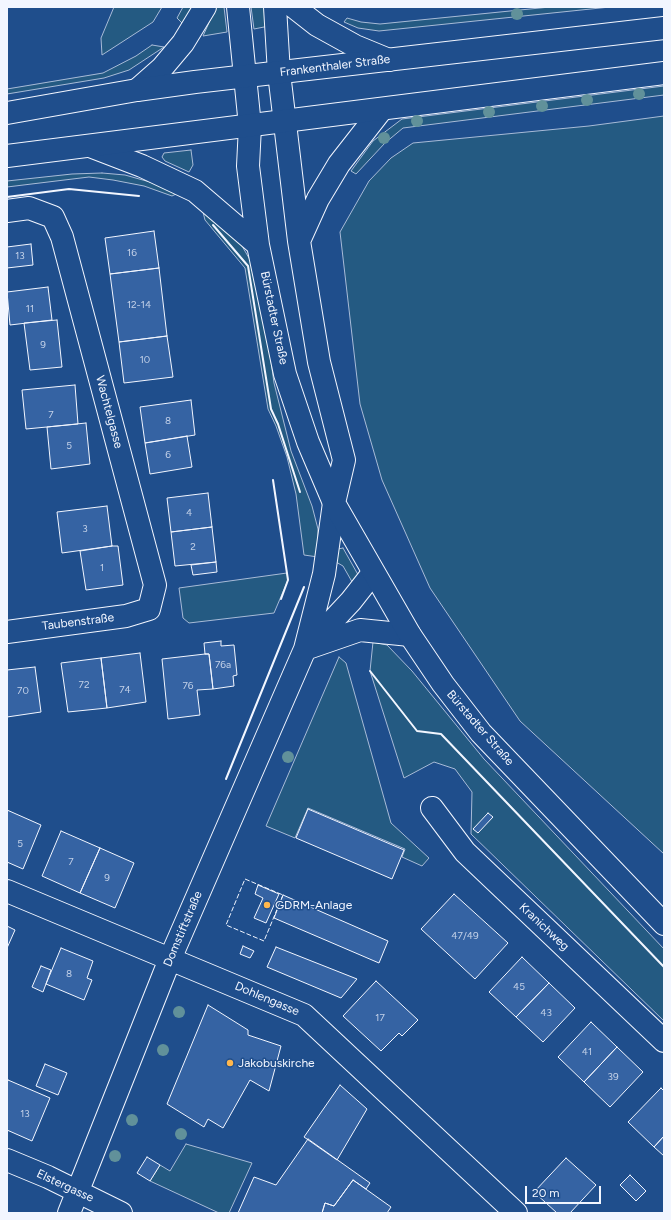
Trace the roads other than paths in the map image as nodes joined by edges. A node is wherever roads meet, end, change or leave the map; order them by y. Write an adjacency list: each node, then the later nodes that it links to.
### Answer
1 (205, 7): 10 (main road)
2 (238, 7): 9 (main road, Bürstadter Straße)
3 (275, 7): 7 (main road)
4 (294, 7): 6 (main road)
5 (664, 28): 6 (main road, Frankenthaler Straße)
6 (389, 60): 7 (main road, Frankenthaler Straße)
7 (279, 72): 9 (main road, Frankenthaler Straße); 13 (main road)
8 (664, 73): 11 (main road)
9 (246, 76): 10 (main road, Frankenthaler Straße); 14 (main road, Bürstadter Straße)
10 (137, 90): 12 (main road, Frankenthaler Straße)
11 (382, 109): 13 (main road); 18 (main road)
12 (7, 113)
13 (285, 121): 14 (main road); 18 (main road)
14 (250, 126): 15 (main road); 19 (main road, Bürstadter Straße)
15 (90, 146): 16 (main road); 19 (main road)
16 (7, 156)
17 (7, 211): 22 (main road, Wachtelgasse)
18 (299, 241): 20 (main road)
19 (258, 245): 20 (main road, Bürstadter Straße)
20 (334, 503): 21 (main road, Bürstadter Straße); 25 (main road)
21 (373, 573): 24 (main road, Bürstadter Straße); 25 (main road)
22 (148, 609): 23 (main road, Taubenstraße)
23 (7, 632)
24 (410, 636): 25 (main road); 28 (main road, Bürstadter Straße)
25 (305, 649): 29 (main road, Domstiftstraße)
26 (432, 808): 30 (main road, Kranichweg)
27 (7, 890): 29 (main road, Dohlengasse)
28 (664, 924)
29 (170, 959): 32 (main road, Domstiftstraße); 35 (main road, Dohlengasse)
30 (664, 1041)
31 (7, 1160): 32 (main road, Elstergasse)
32 (77, 1191): 33 (main road, Domstiftstraße); 34 (main road, Elstergasse)
33 (69, 1213)
34 (122, 1213)
35 (516, 1213)

